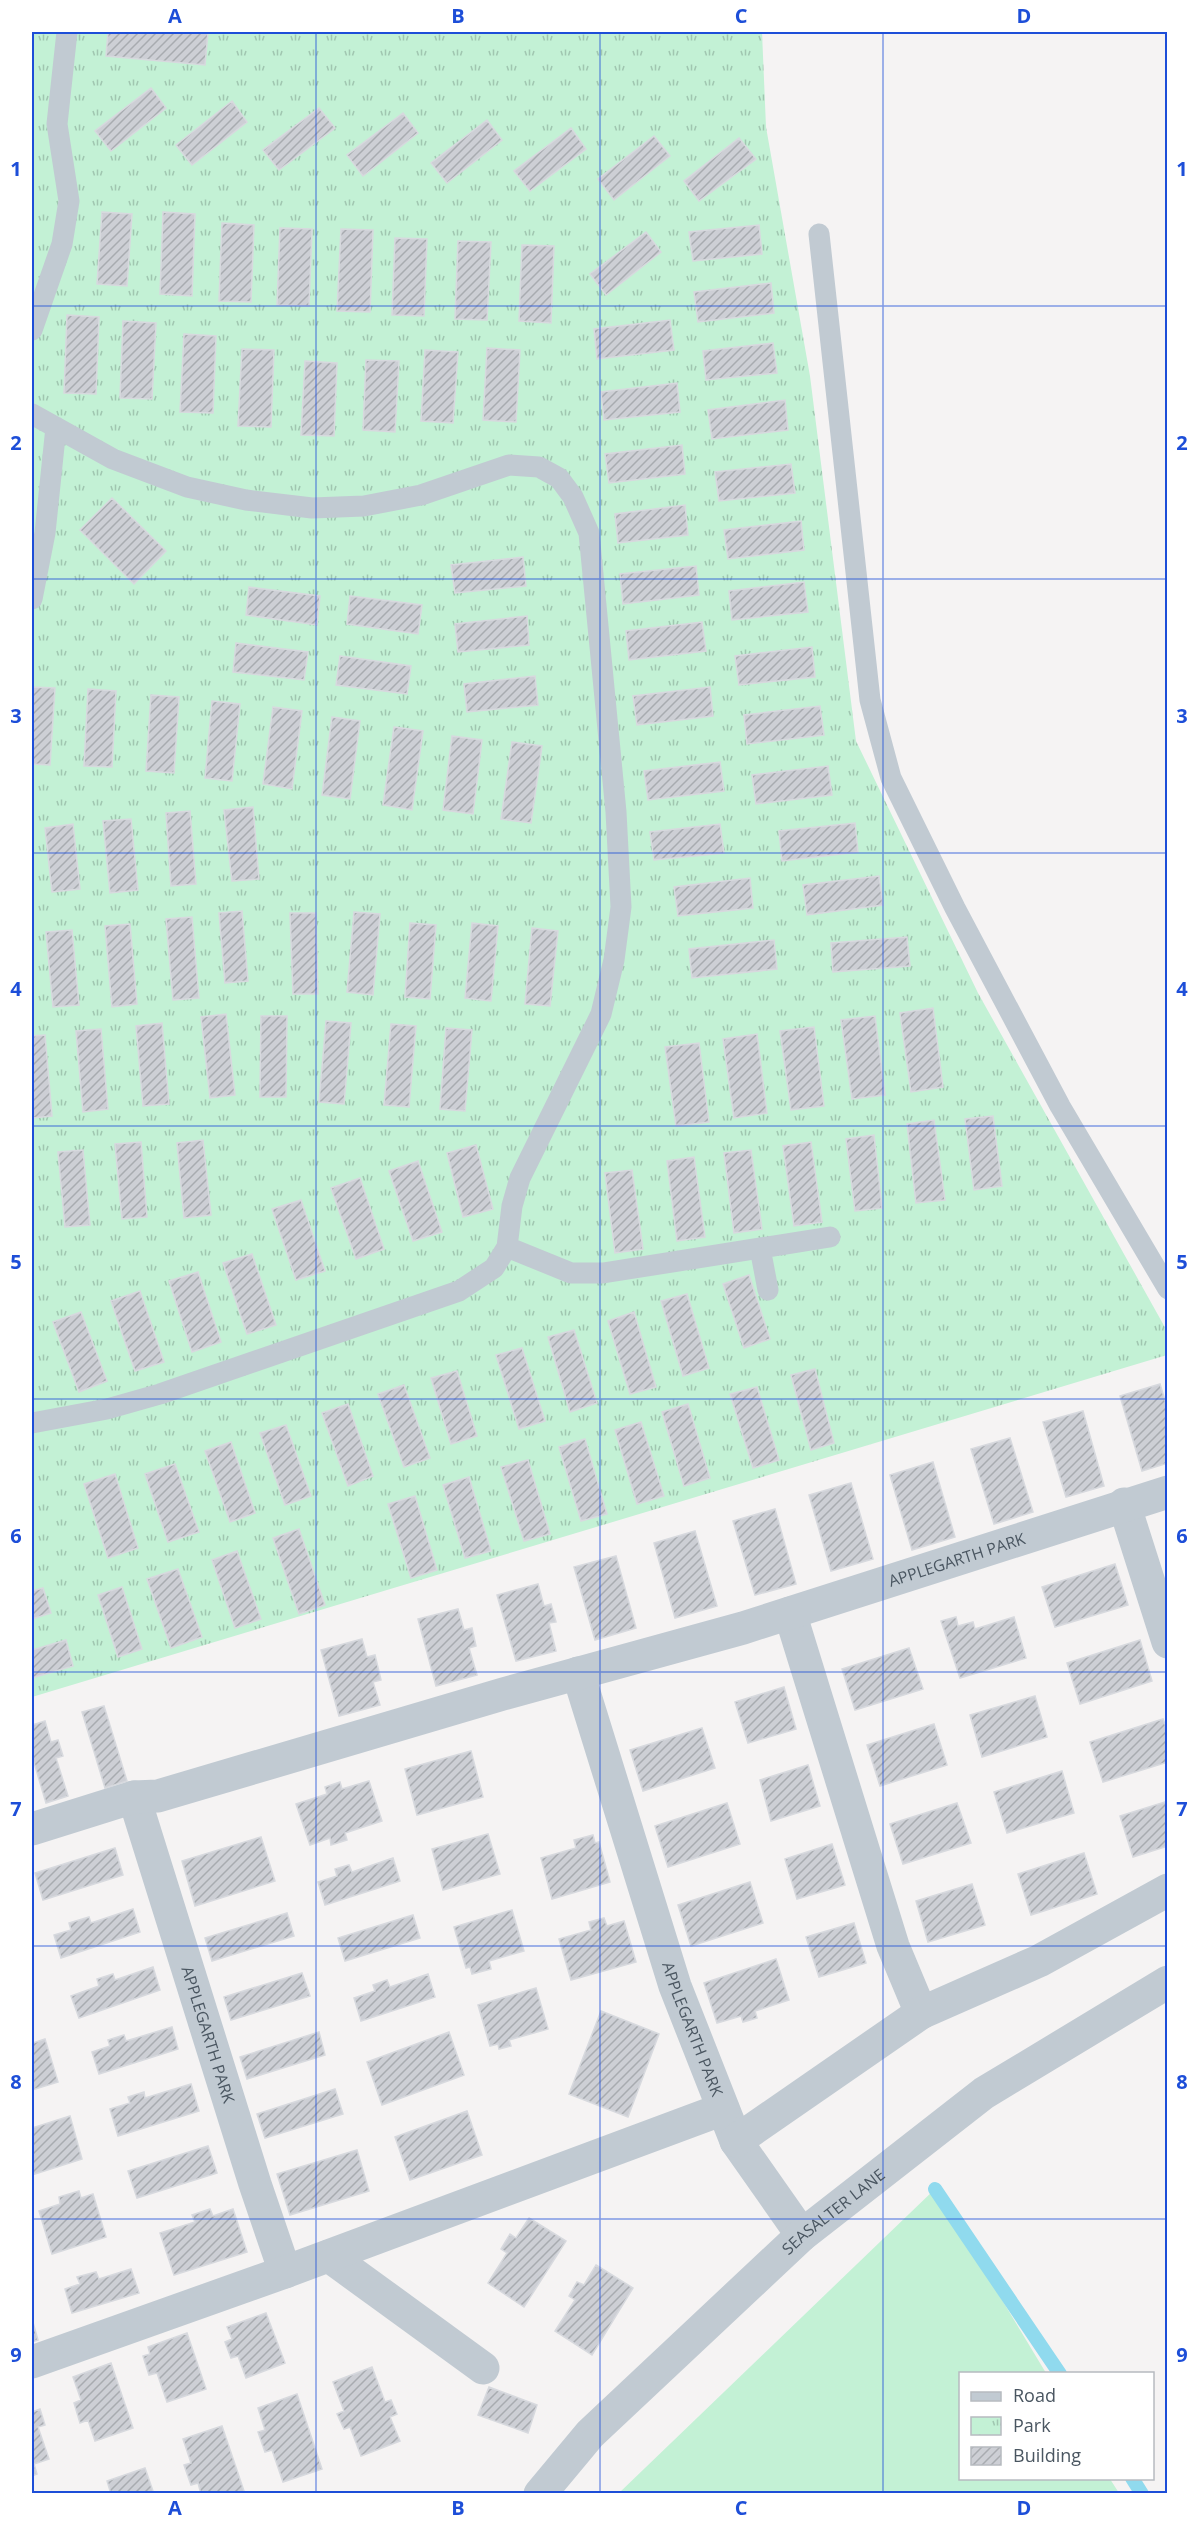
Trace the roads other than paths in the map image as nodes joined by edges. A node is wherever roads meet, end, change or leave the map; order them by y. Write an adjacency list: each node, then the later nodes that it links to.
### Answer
1 (67, 32): 3 (lane)
2 (819, 234): 10 (lane)
3 (32, 330)
4 (32, 414): 5 (lane)
5 (56, 427): 6 (lane); 8 (lane)
6 (32, 599)
7 (830, 1237): 9 (lane)
8 (507, 1247): 9 (lane); 12 (lane)
9 (760, 1248): 11 (lane)
10 (1167, 1289)
11 (768, 1290)
12 (32, 1423)
13 (1167, 1492): 14 (street, APPLEGARTH PARK)
14 (1124, 1504): 15 (street, APPLEGARTH PARK); 16 (street)
15 (790, 1613): 17 (street, APPLEGARTH PARK); 22 (street)
16 (1167, 1642)
17 (578, 1673): 18 (street, APPLEGARTH PARK); 23 (street, APPLEGARTH PARK)
18 (134, 1797): 19 (street, APPLEGARTH PARK); 27 (street, APPLEGARTH PARK)
19 (32, 1829)
20 (1167, 1890): 22 (street)
21 (1167, 1982): 25 (street, SEASALTER LANE)
22 (921, 2013): 24 (street)
23 (723, 2109): 24 (street, APPLEGARTH PARK); 26 (street, APPLEGARTH PARK)
24 (736, 2142): 25 (street, APPLEGARTH PARK)
25 (802, 2235): 30 (street, SEASALTER LANE)
26 (329, 2256): 27 (street, APPLEGARTH PARK); 29 (street)
27 (285, 2272): 28 (street, APPLEGARTH PARK)
28 (32, 2362)
29 (483, 2368)
30 (540, 2493)

